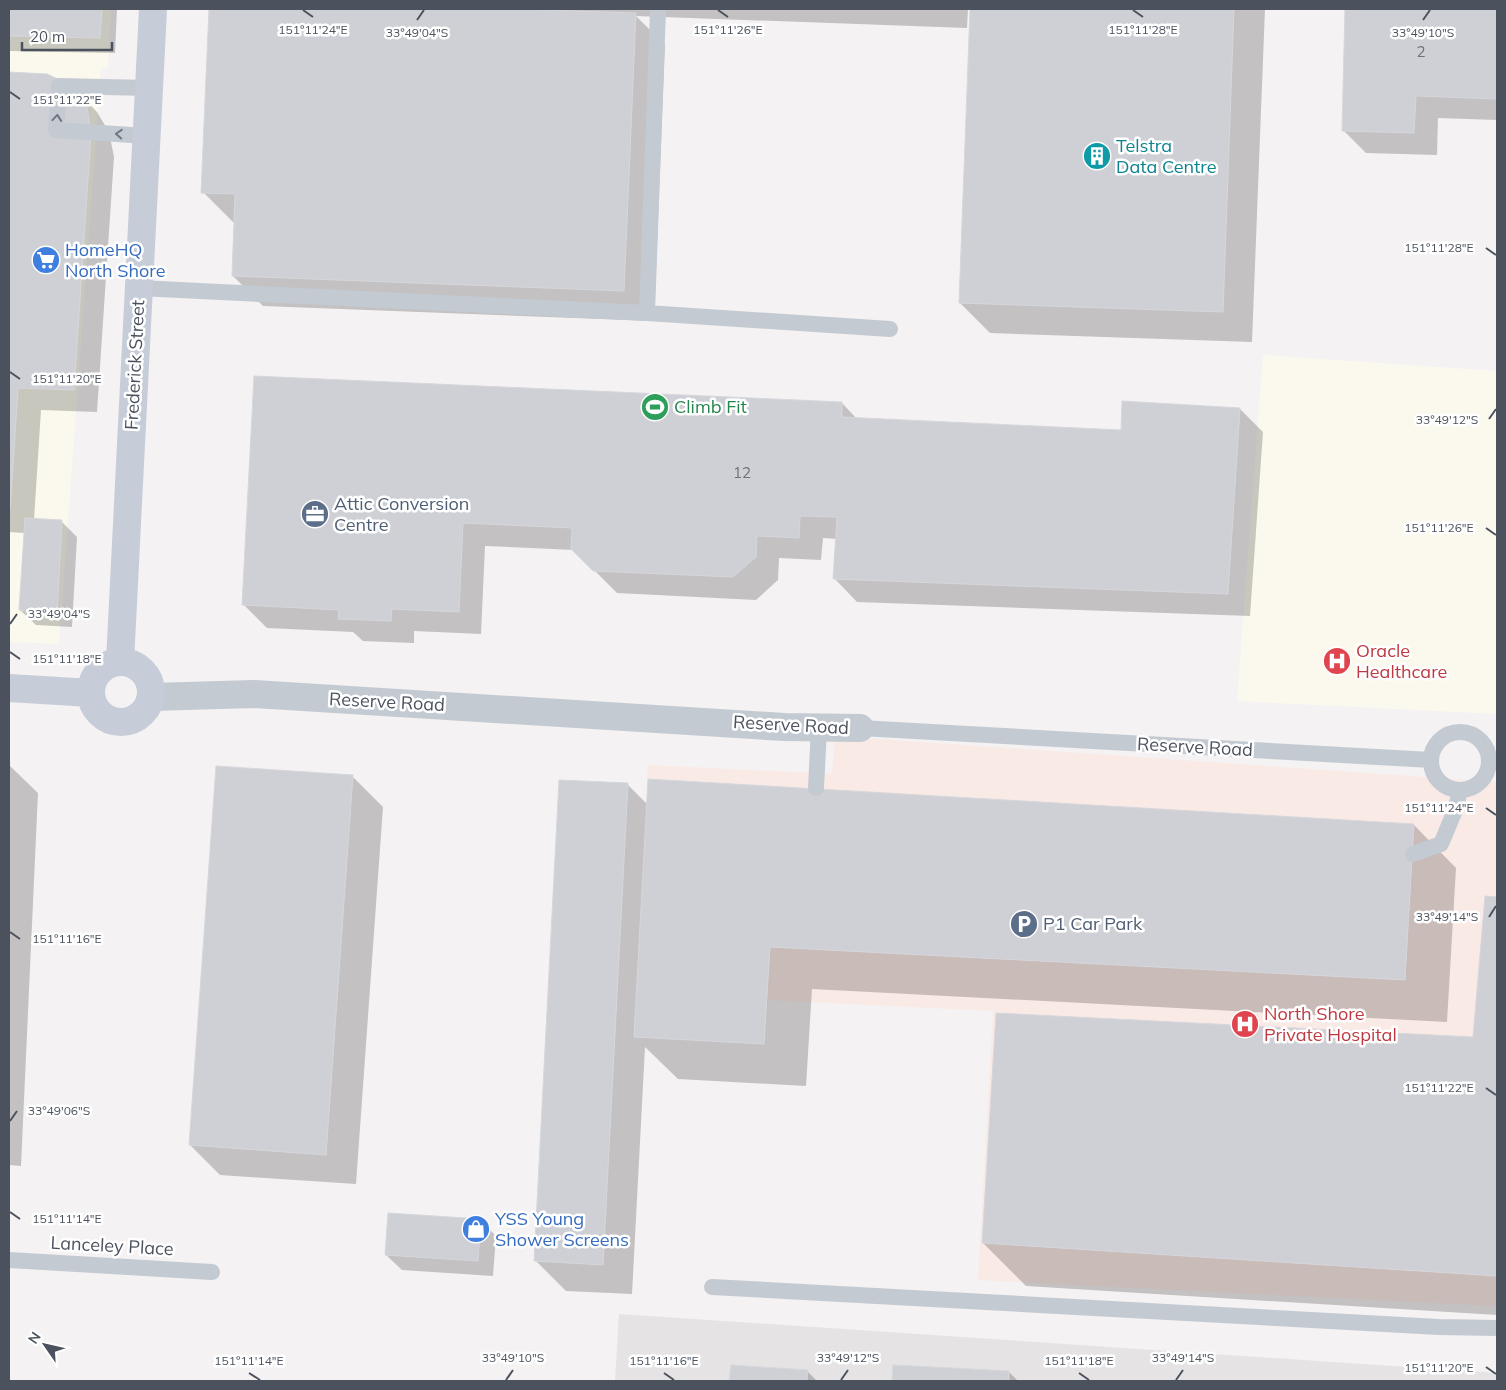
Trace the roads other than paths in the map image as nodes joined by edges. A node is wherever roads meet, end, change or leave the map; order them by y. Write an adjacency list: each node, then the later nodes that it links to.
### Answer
1 (152, 9): 3 (street, Frederick Street)
2 (658, 9): 6 (lane)
3 (149, 88): 4 (street, Frederick Street); 4 (lane, one-way to 3)
4 (146, 136): 5 (street, Frederick Street)
5 (139, 288): 6 (lane); 8 (street, Frederick Street)
6 (647, 313): 7 (lane)
7 (890, 329)
8 (120, 662): 10 (street); 11 (street)
9 (9, 688): 10 (street)
10 (91, 693): 11 (street)
11 (151, 697): 12 (street, Reserve Road)
12 (819, 728): 13 (street, Reserve Road); 16 (lane)
13 (860, 728): 14 (lane, Reserve Road)
14 (1431, 760): 15 (lane); 17 (lane)
15 (1493, 764): 17 (lane)
16 (816, 788)
17 (1460, 790): 18 (lane)
18 (1412, 854)
19 (9, 1260): 20 (lane, Lanceley Place)
20 (212, 1272)
21 (712, 1287): 22 (lane)
22 (1497, 1328)

